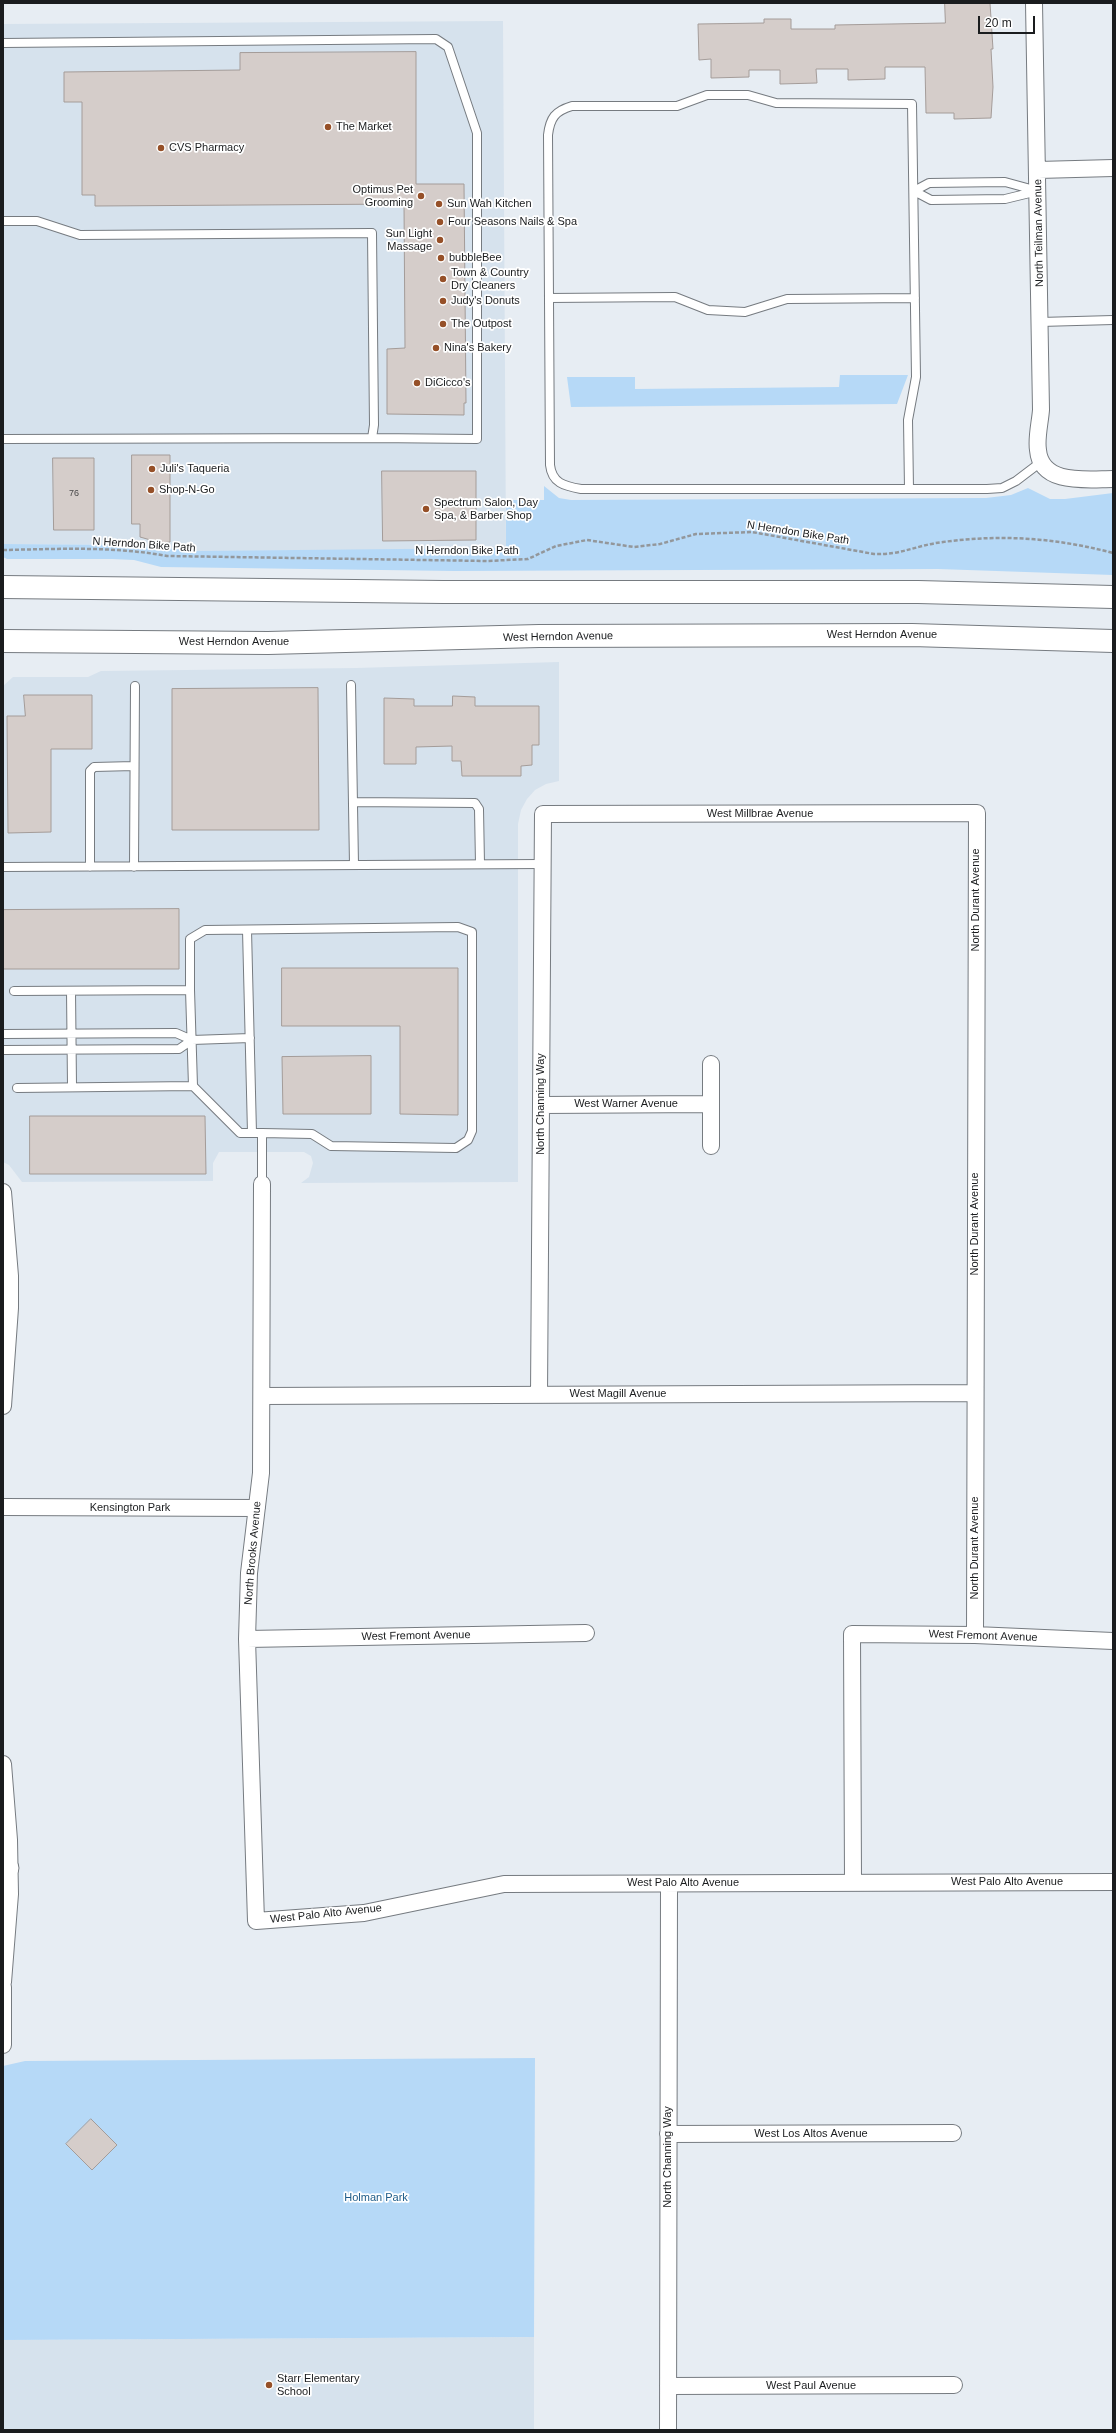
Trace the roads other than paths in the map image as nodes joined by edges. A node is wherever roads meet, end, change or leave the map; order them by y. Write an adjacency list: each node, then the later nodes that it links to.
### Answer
1 (1034, 3): 4 (street, North Teilman Avenue)
2 (3, 43): 13 (lane)
3 (1113, 168): 4 (street)
4 (1038, 170): 6 (street, North Teilman Avenue)
5 (914, 191): 6 (lane); 6 (lane); 8 (lane); 9 (lane)
6 (1038, 191): 11 (street, North Teilman Avenue)
7 (3, 221): 13 (lane)
8 (549, 298): 9 (lane); 16 (lane)
9 (915, 298): 16 (lane)
10 (1113, 320): 11 (lane)
11 (1040, 322): 14 (street, North Teilman Avenue)
12 (3, 438): 13 (lane)
13 (372, 438)
14 (1041, 462): 15 (street); 16 (lane)
15 (1113, 479)
16 (909, 489)
17 (3, 587): 18 (main road)
18 (1113, 597)
19 (3, 641): 20 (main road, West Herndon Avenue)
20 (1113, 641)
21 (351, 685): 24 (lane)
22 (135, 686): 23 (lane)
23 (134, 766): 31 (lane); 32 (lane)
24 (353, 802): 27 (lane); 29 (lane)
25 (976, 813): 26 (street, West Millbrae Avenue); 55 (street, North Durant Avenue)
26 (543, 814): 28 (street, North Channing Way)
27 (480, 864): 28 (lane); 29 (lane)
28 (542, 864): 48 (street, North Channing Way)
29 (354, 865): 32 (lane)
30 (3, 867): 31 (lane)
31 (90, 867): 32 (lane)
32 (134, 867)
33 (247, 930): 34 (lane); 39 (lane); 50 (lane)
34 (190, 990): 36 (lane); 40 (lane)
35 (14, 991): 36 (lane)
36 (71, 991): 37 (lane)
37 (71, 1033): 38 (lane); 40 (lane); 42 (lane)
38 (3, 1034)
39 (250, 1038): 40 (lane); 49 (lane)
40 (192, 1040): 42 (lane); 45 (lane)
41 (3, 1050): 42 (lane)
42 (71, 1050): 44 (lane)
43 (711, 1064): 47 (street)
44 (72, 1086): 45 (lane); 46 (lane)
45 (193, 1086): 49 (lane)
46 (17, 1088)
47 (711, 1104): 48 (street, West Warner Avenue); 51 (street)
48 (541, 1105): 56 (street, North Channing Way)
49 (252, 1133): 50 (lane)
50 (262, 1133): 52 (lane)
51 (711, 1146)
52 (262, 1184): 57 (street, North Brooks Avenue)
53 (3, 1192): 54 (street)
54 (7, 1308): 58 (street)
55 (975, 1393): 56 (street, West Magill Avenue); 62 (street, North Durant Avenue)
56 (539, 1394): 57 (street, West Magill Avenue)
57 (262, 1396): 60 (street, North Brooks Avenue)
58 (3, 1406)
59 (3, 1508): 60 (street, Kensington Park)
60 (257, 1508): 63 (street, North Brooks Avenue)
61 (586, 1632): 63 (street, West Fremont Avenue)
62 (976, 1635): 64 (street, West Fremont Avenue); 67 (street, West Fremont Avenue)
63 (247, 1639): 70 (street, North Brooks Avenue)
64 (1113, 1640)
65 (3, 1764): 66 (street)
66 (6, 1868): 71 (street)
67 (853, 1882): 68 (street, West Palo Alto Avenue); 69 (street, West Palo Alto Avenue)
68 (1113, 1882)
69 (668, 1884): 70 (street, West Palo Alto Avenue); 75 (street, North Channing Way)
70 (256, 1922)
71 (3, 1982)
72 (3, 1987): 73 (street)
73 (3, 2045)
74 (953, 2133): 75 (street, West Los Altos Avenue)
75 (668, 2134): 76 (street, North Channing Way)
76 (668, 2386): 77 (street, West Paul Avenue); 78 (street, North Channing Way)
77 (954, 2386)
78 (668, 2430)

